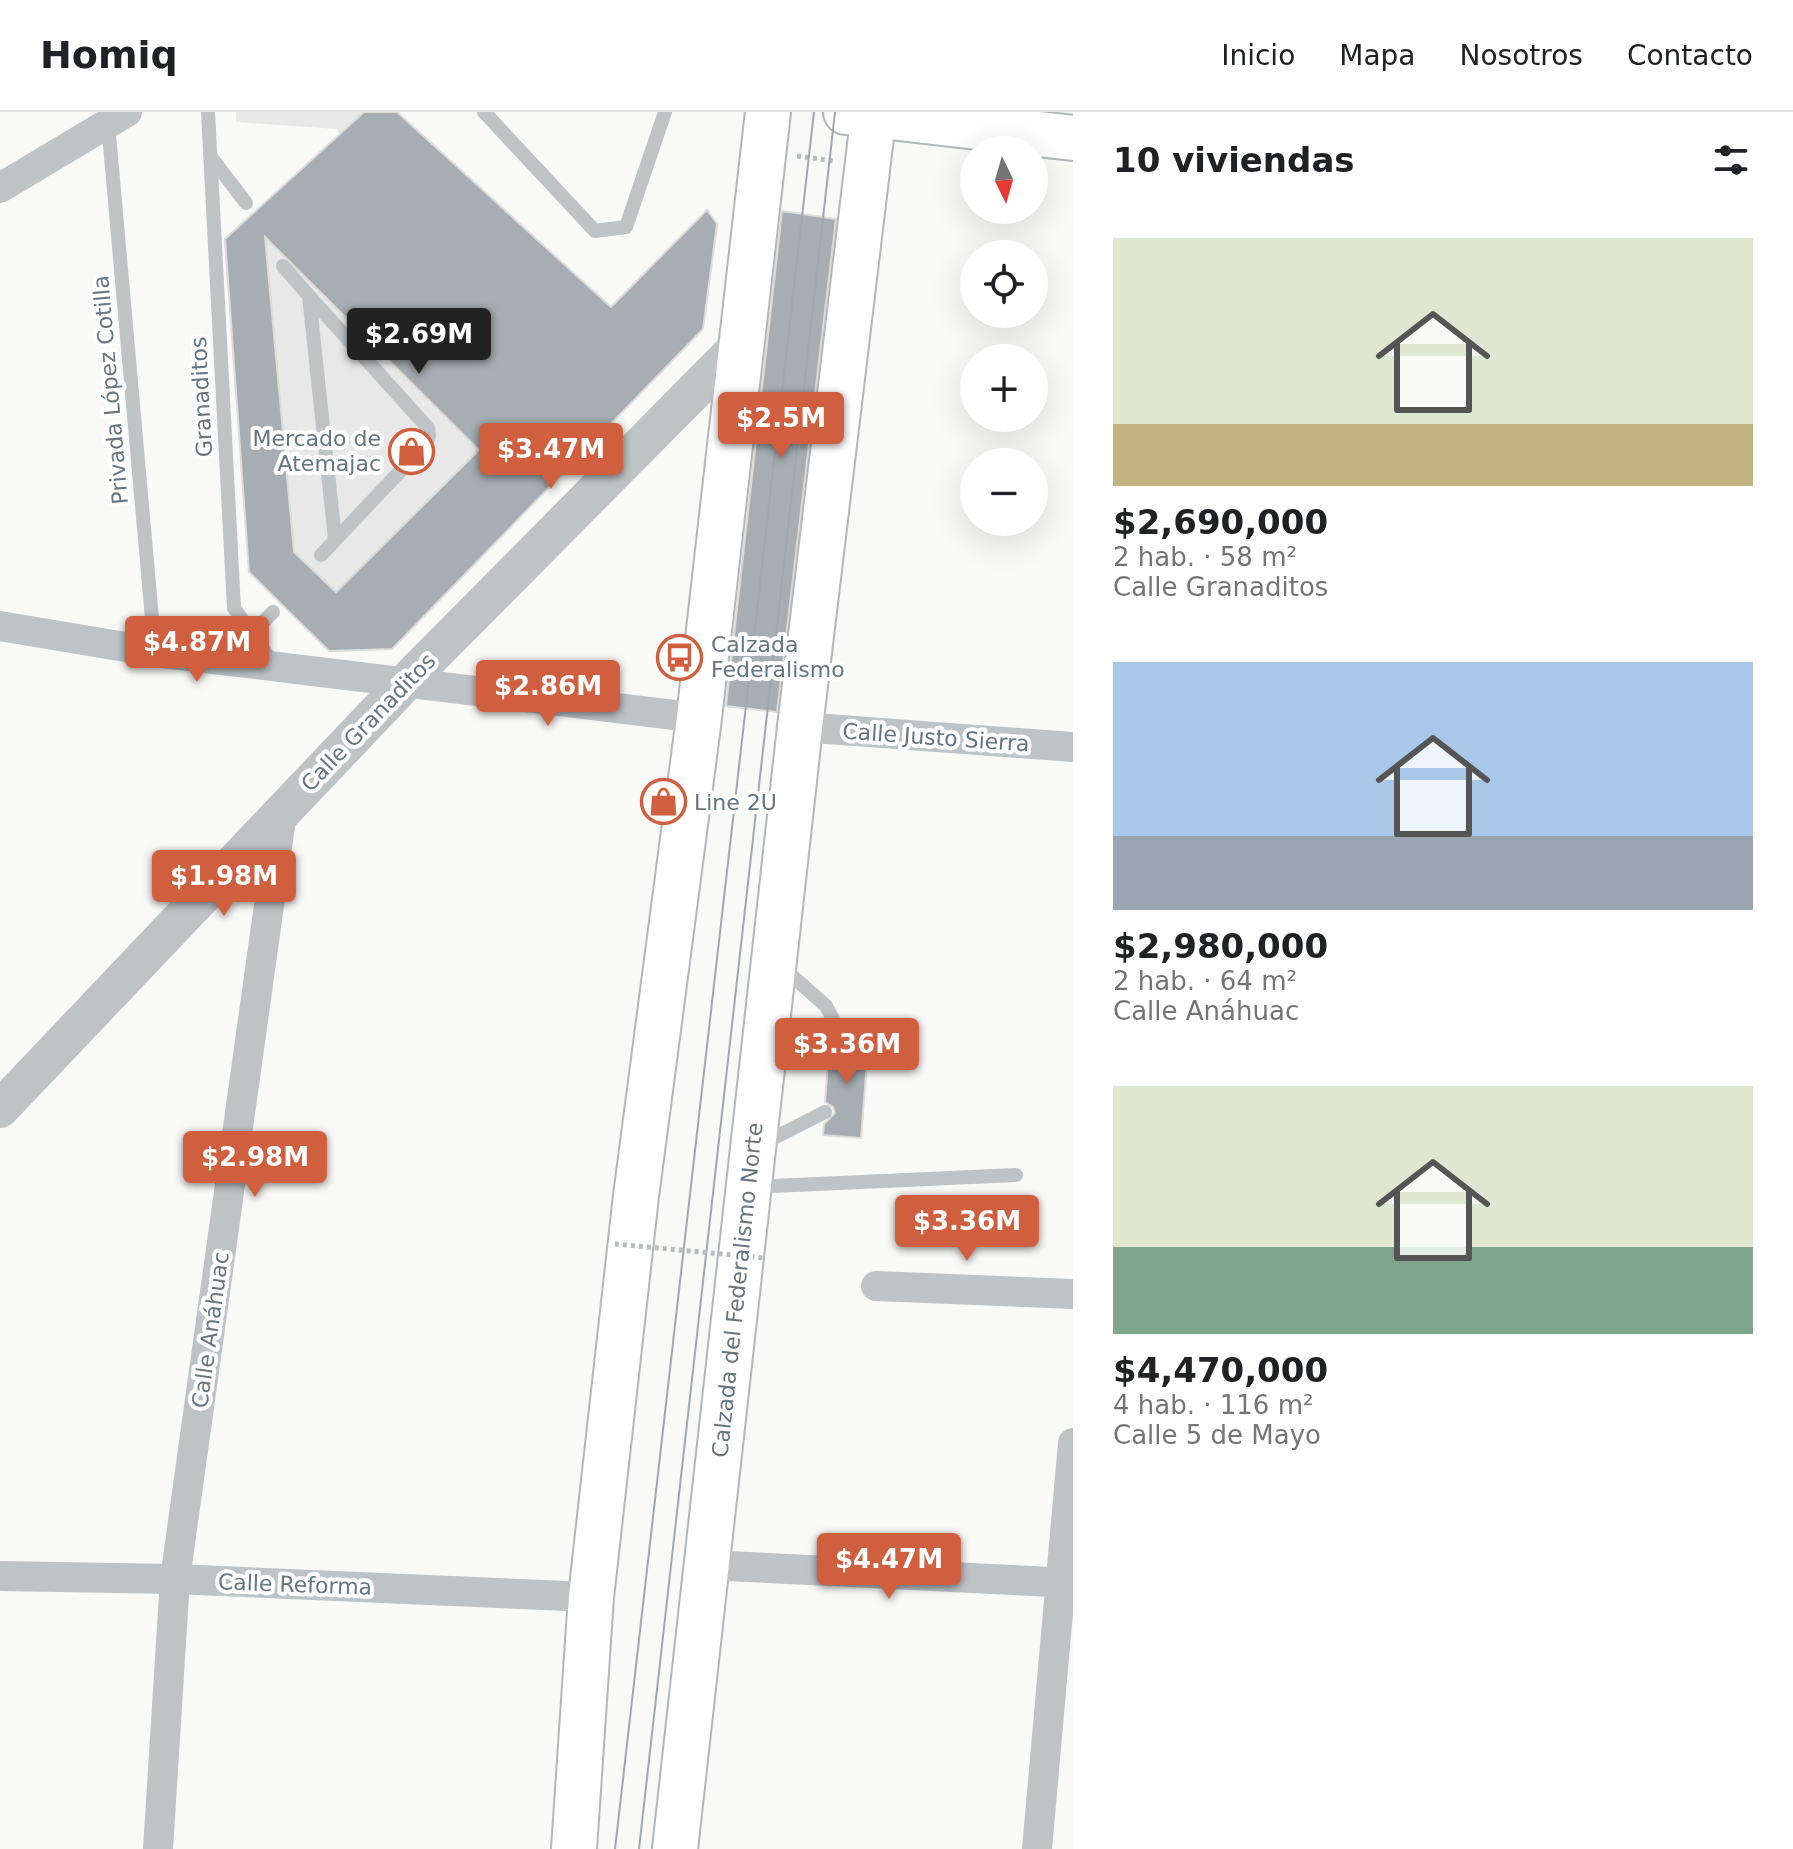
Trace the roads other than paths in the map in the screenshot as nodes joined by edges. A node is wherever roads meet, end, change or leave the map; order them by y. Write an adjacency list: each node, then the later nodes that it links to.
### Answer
1 (208, 112): 8 (lane, Granaditos)
2 (484, 112): 3 (lane)
3 (665, 112)
4 (864, 113): 7 (main road); 23 (main road, Calzada del Federalismo Norte)
5 (117, 118): 9 (street); 19 (lane, Privada López Cotilla)
6 (766, 132): 13 (main road)
7 (1073, 138)
8 (211, 157): 10 (lane); 18 (lane, Granaditos)
9 (0, 188)
10 (246, 203)
11 (283, 266): 12 (lane)
12 (309, 296): 14 (lane); 14 (lane)
13 (743, 342): 21 (street, Calle Granaditos); 22 (main road)
14 (335, 539): 15 (lane)
15 (321, 555)
16 (273, 612): 18 (lane)
17 (0, 626): 19 (street)
18 (252, 633): 20 (lane, Granaditos)
19 (155, 652): 20 (street)
20 (275, 667): 21 (street)
21 (404, 684): 22 (street); 25 (street, Calle Granaditos)
22 (699, 718): 39 (main road)
23 (800, 727): 24 (street, Calle Justo Sierra); 26 (main road, Calzada del Federalismo Norte)
24 (1073, 747)
25 (282, 812): 28 (street, Calle Granaditos); 37 (street, Calle Anáhuac)
26 (774, 960): 27 (lane); 30 (main road, Calzada del Federalismo Norte)
27 (841, 1034)
28 (0, 1109)
29 (825, 1112): 30 (lane)
30 (751, 1168): 31 (lane); 35 (main road, Calzada del Federalismo Norte)
31 (1016, 1175)
32 (876, 1286): 33 (street)
33 (1073, 1294)
34 (1073, 1443): 38 (street)
35 (707, 1565): 38 (street); 42 (main road, Calzada del Federalismo Norte)
36 (0, 1576): 37 (street, Calle Reforma)
37 (175, 1579): 39 (street, Calle Reforma); 40 (street, Calle Anáhuac)
38 (1068, 1583): 43 (street)
39 (591, 1597): 41 (main road)
40 (158, 1849)
41 (574, 1849)
42 (675, 1849)
43 (1037, 1849)

